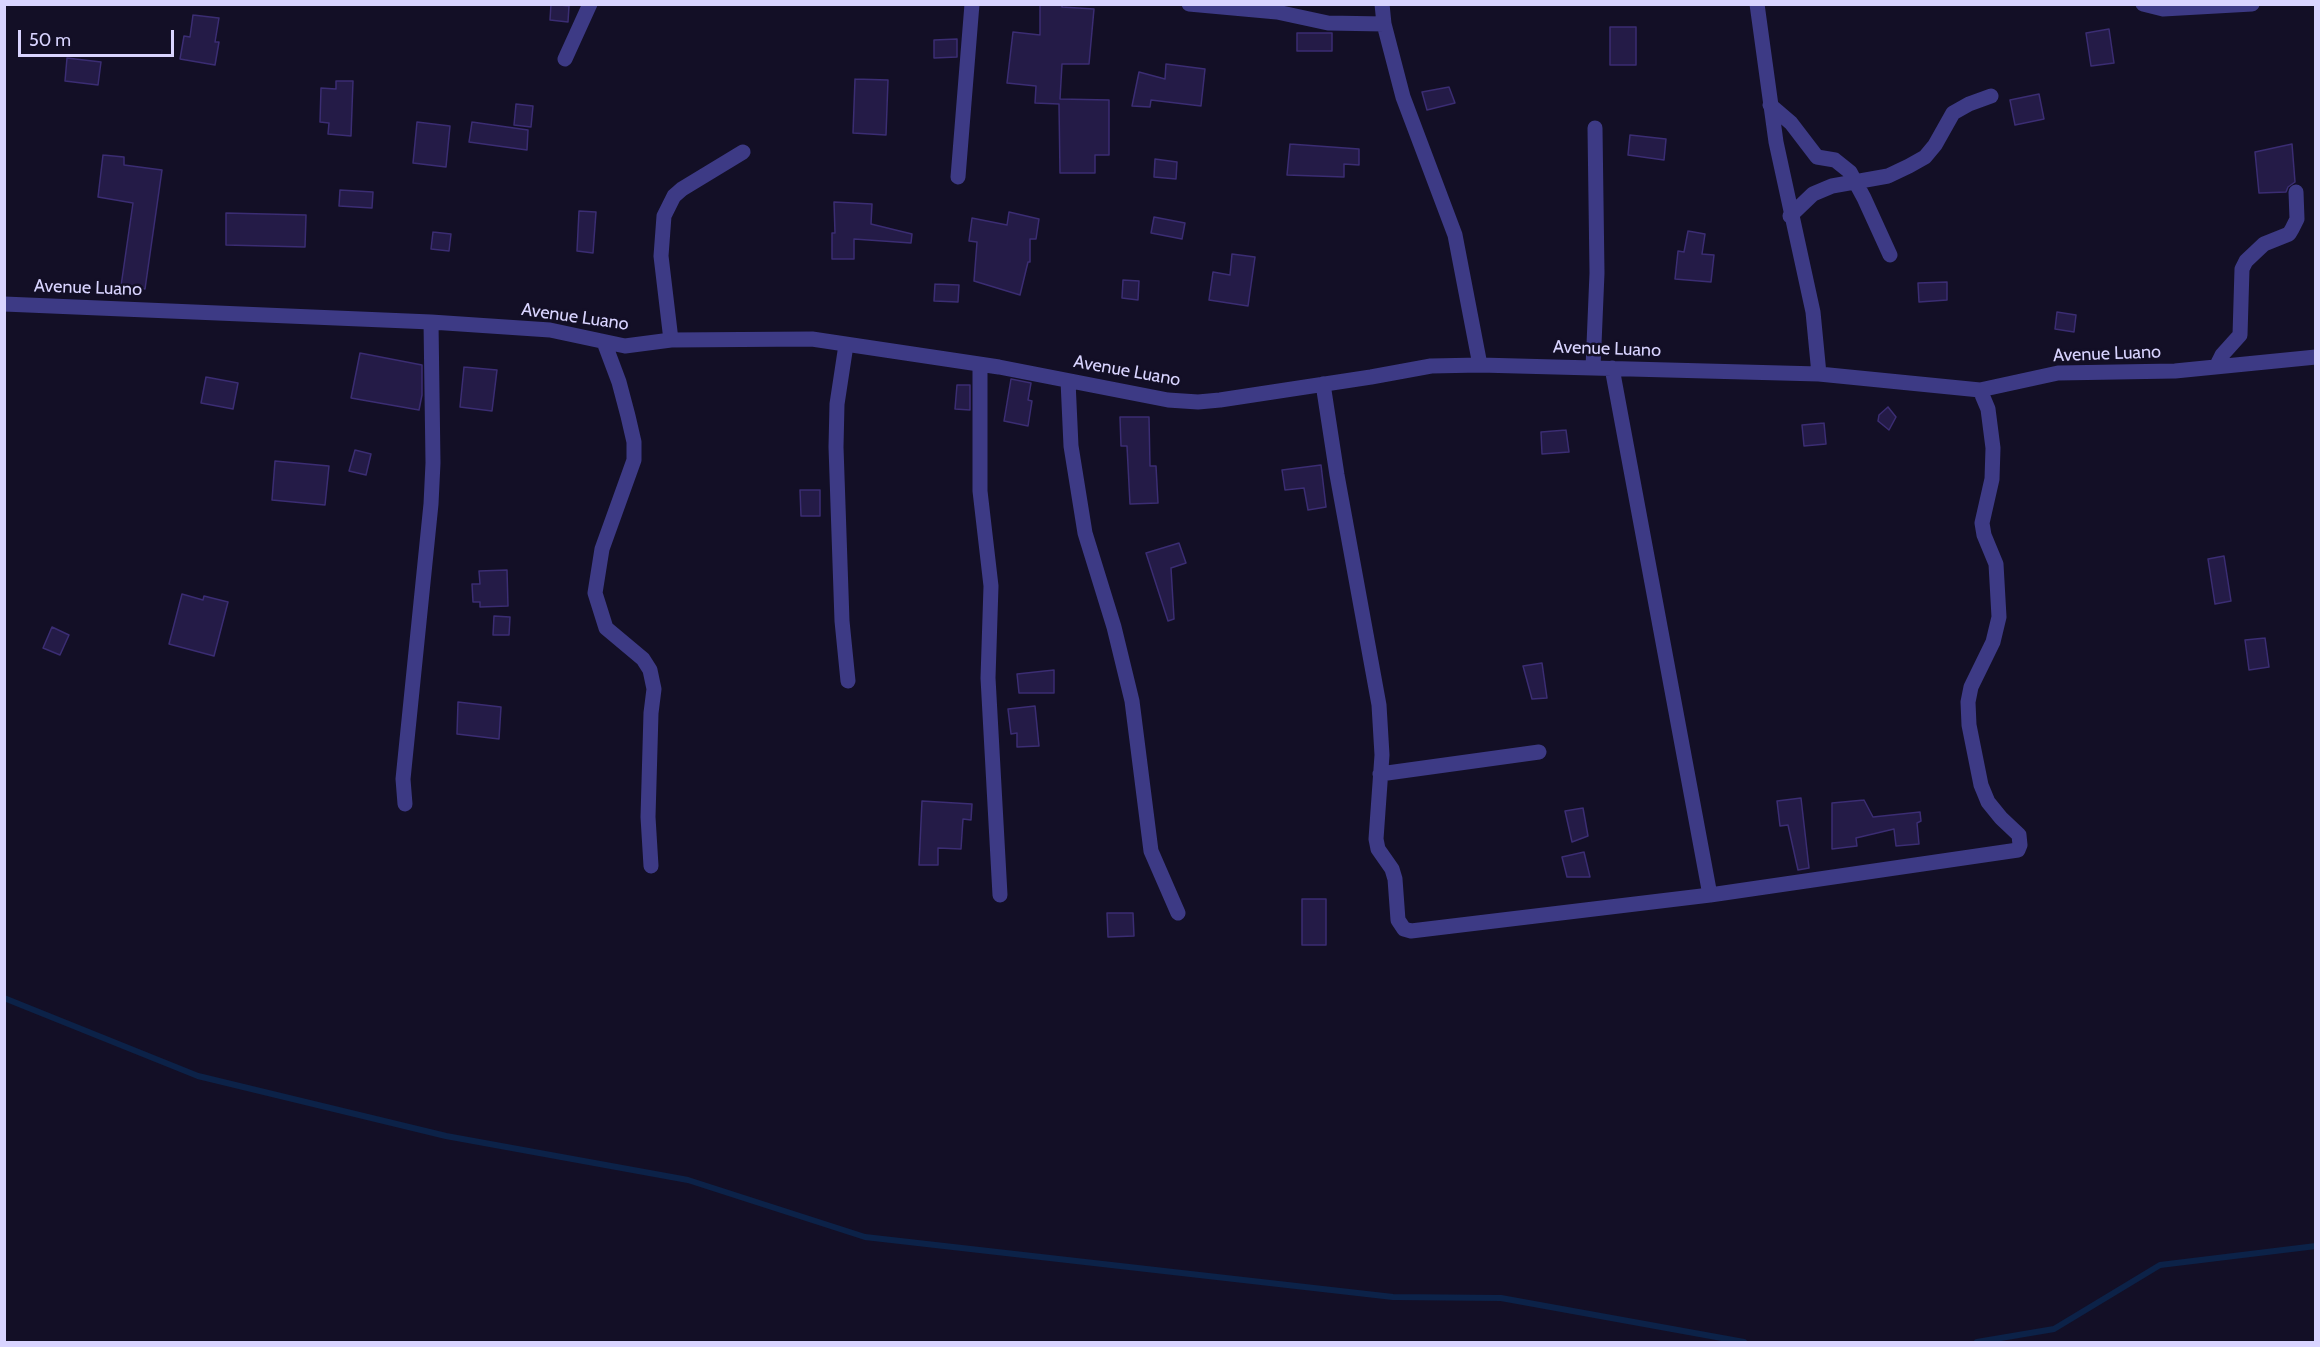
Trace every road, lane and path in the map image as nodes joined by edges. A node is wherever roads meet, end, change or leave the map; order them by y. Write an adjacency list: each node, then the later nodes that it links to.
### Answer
1 (590, 4): 9 (street)
2 (972, 4): 14 (street)
3 (1189, 4): 8 (street)
4 (1382, 4): 8 (street)
5 (1757, 4): 11 (street)
6 (2143, 4): 7 (street)
7 (2252, 4)
8 (1384, 24): 26 (street)
9 (565, 59)
10 (1991, 96): 15 (street)
11 (1770, 105): 15 (street); 17 (street)
12 (1595, 128): 28 (street)
13 (743, 152): 21 (street)
14 (958, 177)
15 (1856, 183): 17 (street); 18 (street)
16 (2296, 192): 27 (street)
17 (1790, 216): 30 (street)
18 (1890, 255)
19 (4, 304): 20 (street, Avenue Luano)
20 (430, 322): 22 (street, Avenue Luano); 37 (street)
21 (671, 340): 22 (street, Avenue Luano); 23 (street, Avenue Luano)
22 (604, 342): 38 (street)
23 (846, 345): 25 (street, Avenue Luano); 34 (street)
24 (2316, 357): 27 (street, Avenue Luano)
25 (980, 365): 31 (street, Avenue Luano); 39 (street)
26 (1480, 365): 28 (street, Avenue Luano); 32 (street, Avenue Luano)
27 (2216, 367): 33 (street, Avenue Luano)
28 (1593, 368): 29 (street, Avenue Luano)
29 (1612, 369): 30 (street, Avenue Luano); 40 (street)
30 (1819, 374): 33 (street, Avenue Luano)
31 (1068, 381): 32 (street, Avenue Luano); 41 (street)
32 (1323, 384): 36 (street)
33 (1980, 390): 40 (street)
34 (848, 681)
35 (1539, 752): 36 (street)
36 (1380, 774): 40 (street)
37 (405, 804)
38 (651, 866)
39 (1000, 895)
40 (1710, 895)
41 (1178, 913)

